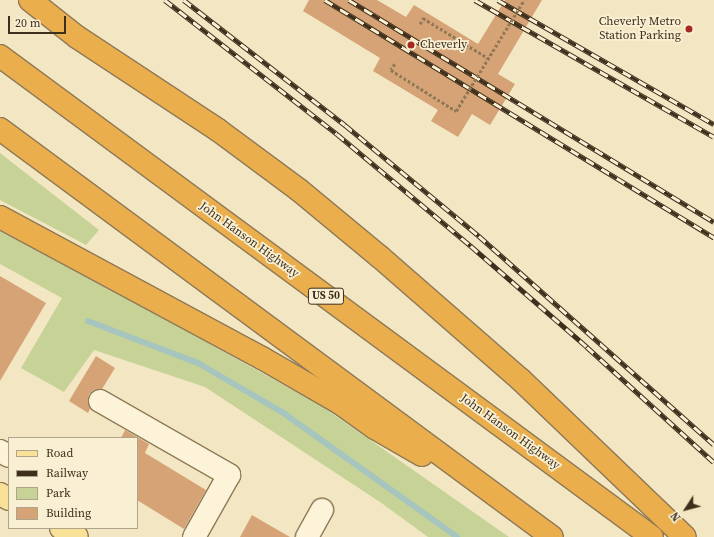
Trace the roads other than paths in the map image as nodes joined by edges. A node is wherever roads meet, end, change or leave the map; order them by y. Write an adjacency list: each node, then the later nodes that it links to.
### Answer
1 (30, 0): 12 (highway)
2 (0, 56): 11 (highway, John Hanson Highway / US 50)
3 (0, 129): 6 (highway)
4 (0, 217): 6 (highway)
5 (100, 401): 8 (lane)
6 (502, 500): 10 (highway)
7 (322, 510): 9 (lane)
8 (194, 537)
9 (307, 537)
10 (552, 537)
11 (652, 537)
12 (685, 537)

